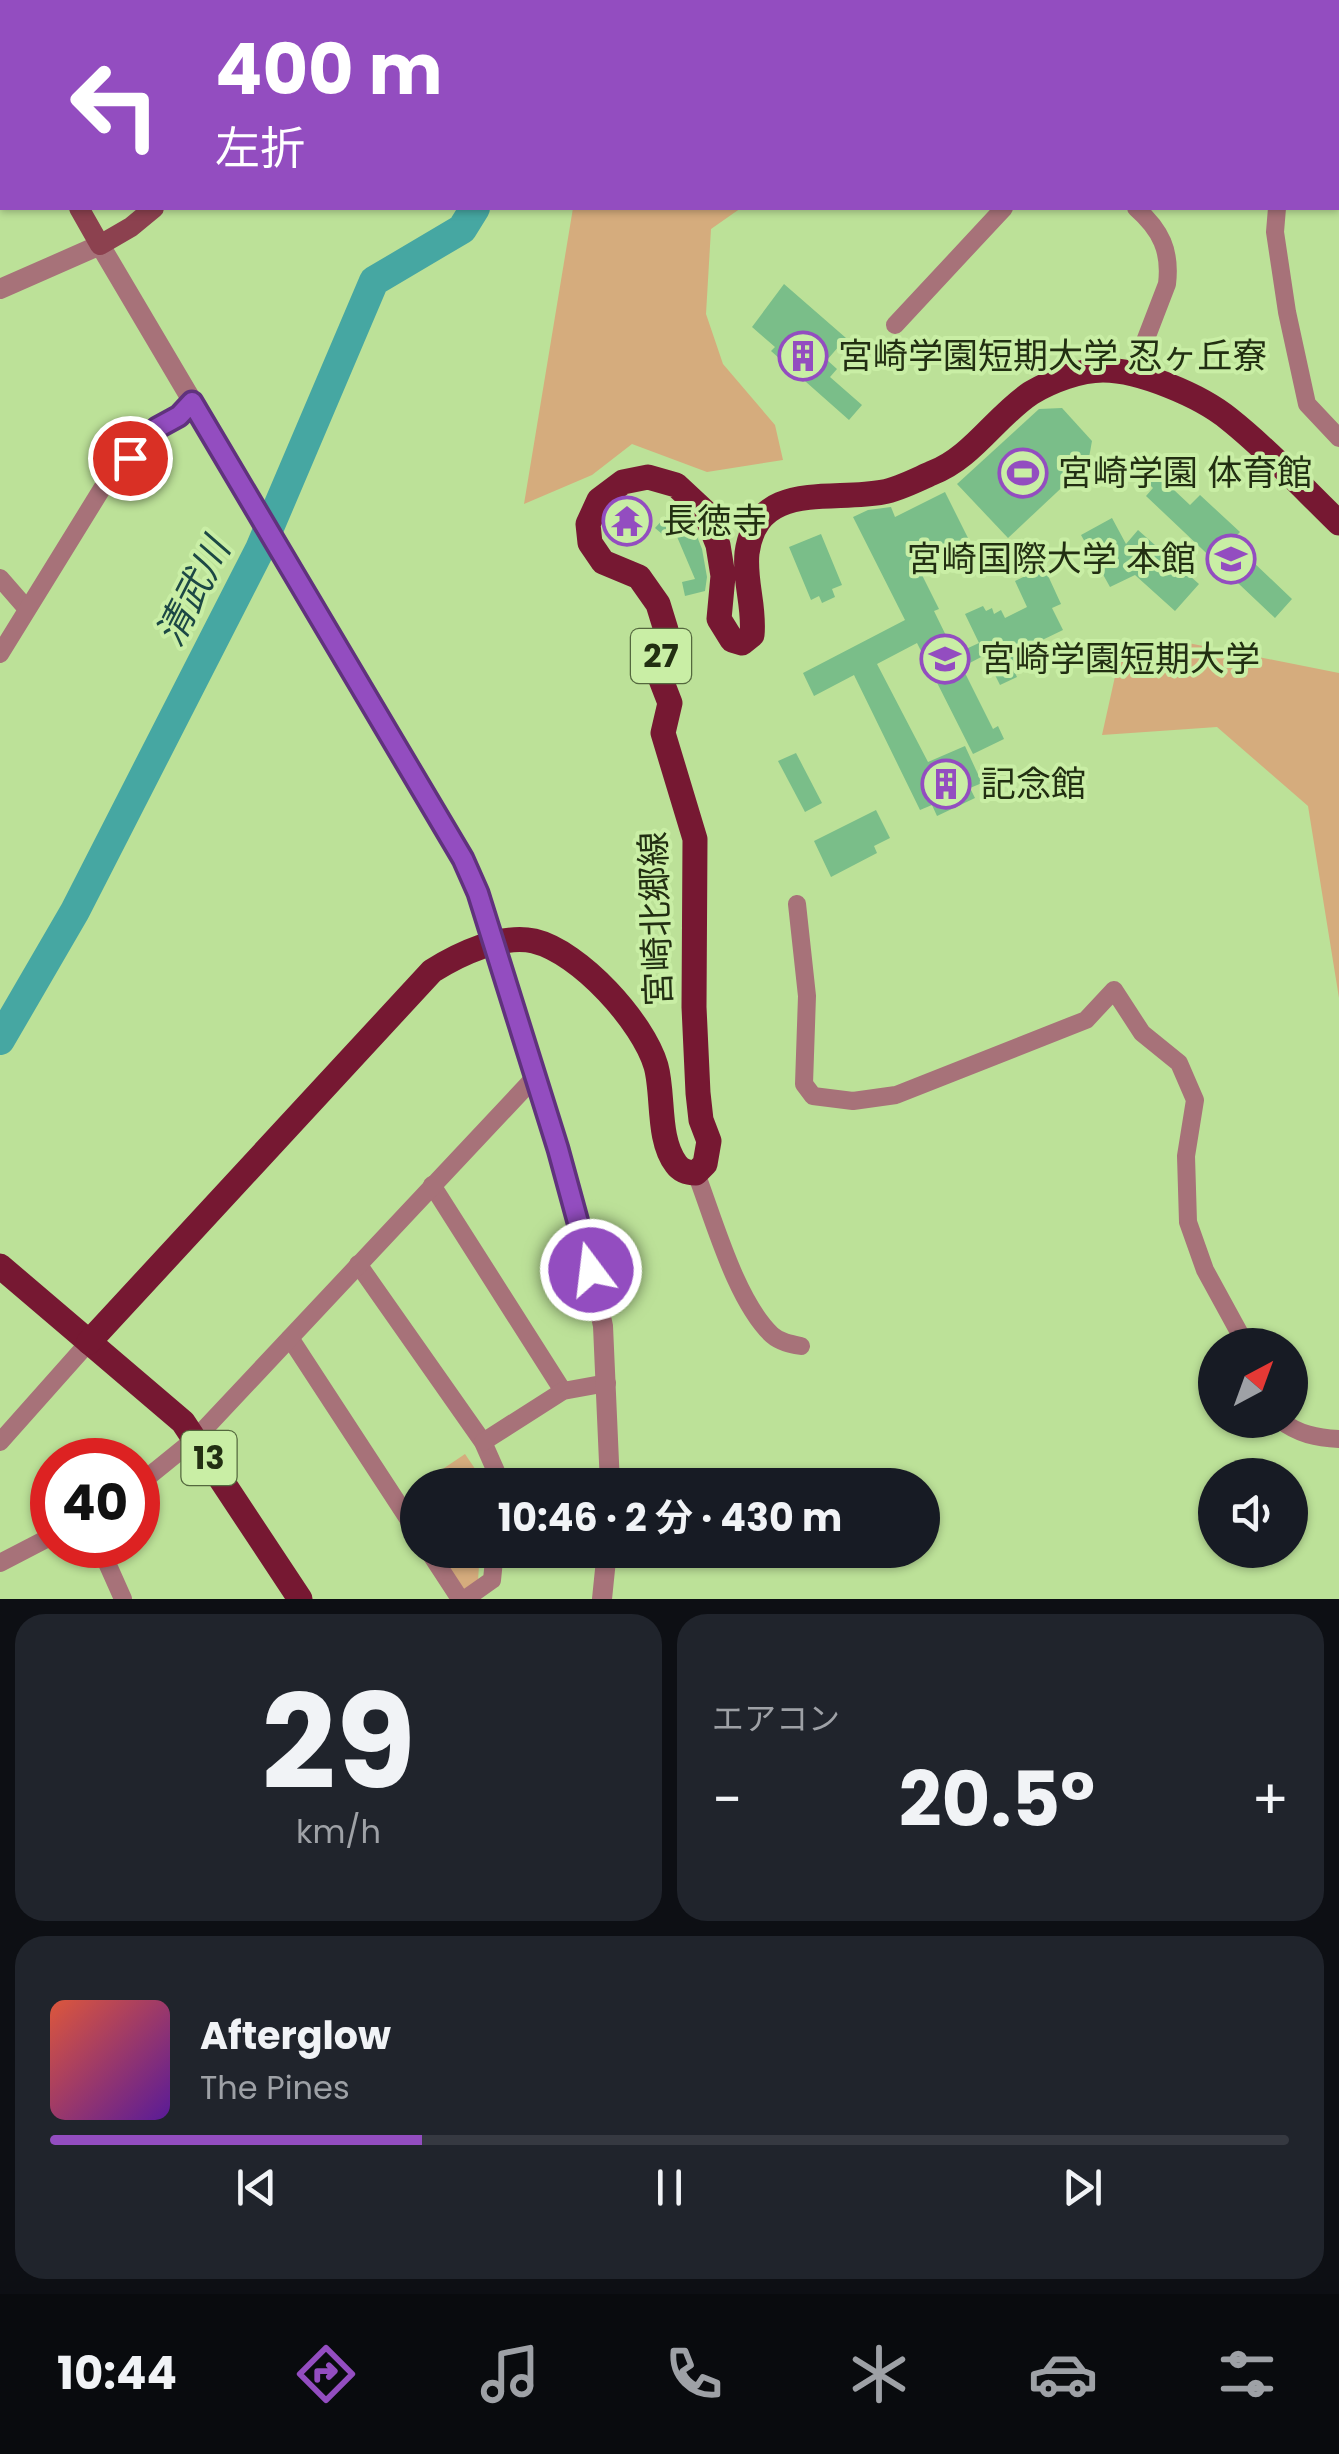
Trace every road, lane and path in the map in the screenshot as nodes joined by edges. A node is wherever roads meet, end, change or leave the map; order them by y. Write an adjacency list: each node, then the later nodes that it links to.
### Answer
1 (80, 210): 6 (main road)
2 (152, 210): 6 (main road)
3 (1002, 210): 8 (street)
4 (1138, 210): 9 (street)
5 (1277, 210): 11 (street)
6 (100, 246): 7 (street); 10 (street)
7 (0, 290)
8 (895, 324)
9 (1132, 374): 12 (main road, 宮崎北郷線 / 27); 19 (main road, 宮崎北郷線 / 27)
10 (192, 402): 14 (street); 17 (street)
11 (1339, 438)
12 (1339, 523)
13 (0, 578): 14 (street)
14 (27, 609): 15 (street)
15 (0, 654)
16 (797, 904): 23 (street)
17 (494, 944): 18 (street); 19 (main road, 宮崎北郷線); 25 (main road, 宮崎北郷線)
18 (535, 1076): 20 (street); 27 (street)
19 (696, 1174): 26 (street)
20 (432, 1185): 21 (street); 28 (street)
21 (358, 1264): 24 (street); 33 (street)
22 (0, 1266): 25 (main road, 13)
23 (1237, 1328)
24 (290, 1338): 30 (street); 37 (street)
25 (88, 1342): 30 (main road, 13); 32 (street)
26 (801, 1346)
27 (607, 1383): 28 (street); 36 (street)
28 (564, 1391): 33 (street)
29 (1308, 1434): 31 (street)
30 (196, 1438): 34 (street); 45 (main road, 13)
31 (1339, 1439)
32 (0, 1442)
33 (483, 1442): 35 (street)
34 (160, 1467)
35 (494, 1468)
36 (610, 1468)
37 (400, 1506)
38 (30, 1547): 39 (street)
39 (0, 1563)
40 (109, 1568): 44 (street)
41 (440, 1568): 46 (street)
42 (493, 1568): 46 (street)
43 (605, 1568): 47 (street)
44 (123, 1599)
45 (300, 1599)
46 (462, 1599)
47 (602, 1599)

